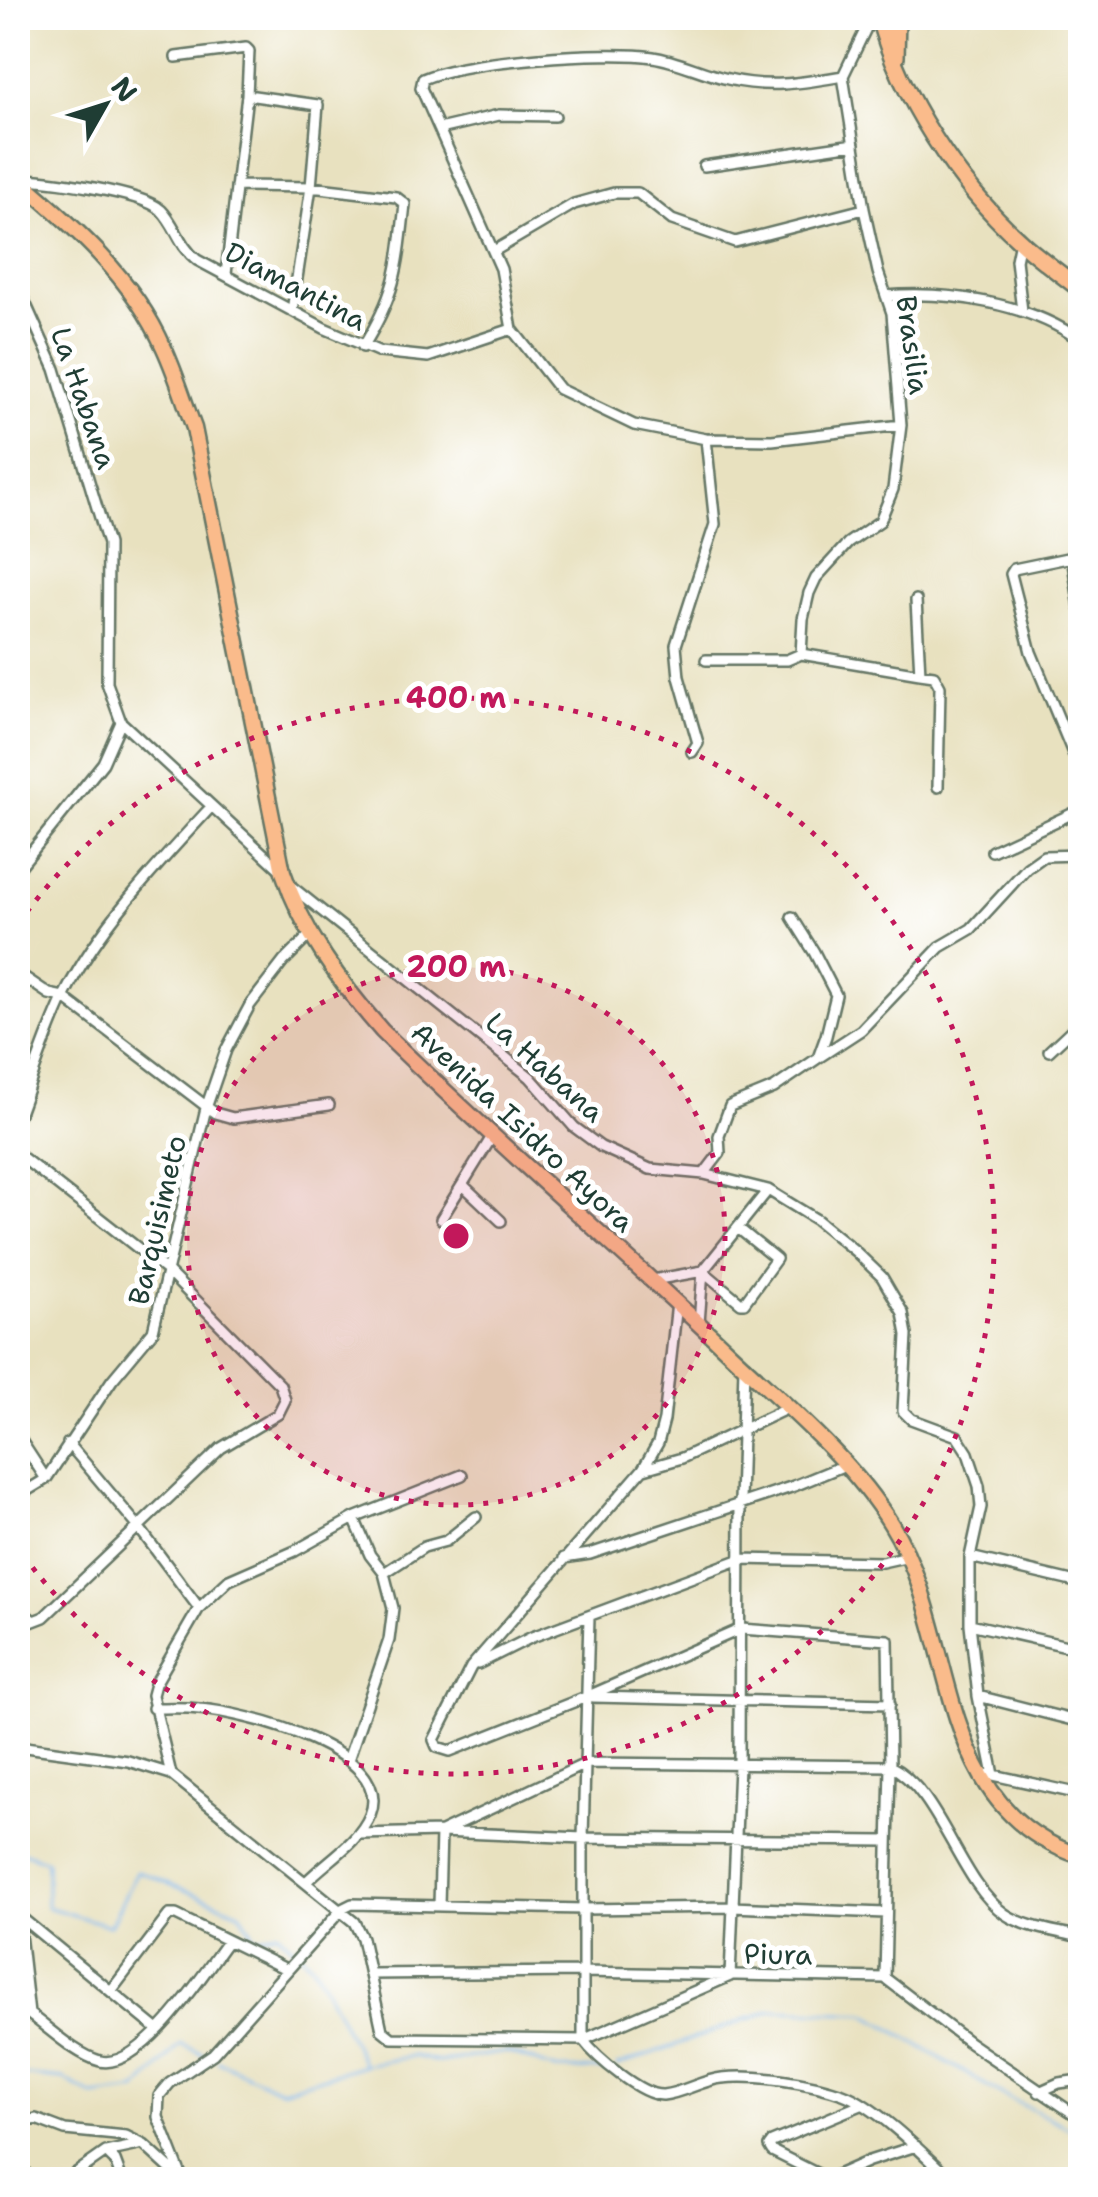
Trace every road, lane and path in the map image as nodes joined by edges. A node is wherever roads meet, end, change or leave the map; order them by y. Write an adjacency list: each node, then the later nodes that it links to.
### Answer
1 (871, 18): 6 (street)
2 (879, 18): 5 (highway)
3 (897, 18): 5 (highway)
4 (176, 58): 7 (street)
5 (897, 66): 16 (highway)
6 (842, 76): 9 (street); 10 (street, Brasilia)
7 (248, 95): 13 (street); 14 (street)
8 (555, 116): 9 (street)
9 (439, 129): 17 (street)
10 (854, 144): 11 (street); 15 (street, Brasilia)
11 (704, 166)
12 (18, 179): 18 (street, Diamantina); 45 (main road, Avenida Isidro Ayora)
13 (236, 186): 14 (street); 18 (street)
14 (311, 187): 23 (street); 26 (street)
15 (864, 209): 17 (street); 21 (street, Brasilia)
16 (1020, 241): 20 (highway); 22 (street)
17 (494, 251): 24 (street)
18 (226, 274): 23 (street, Diamantina)
19 (18, 287): 36 (street, La Habana)
20 (1080, 289)
21 (886, 296): 22 (street); 27 (street, Brasilia)
22 (1022, 310): 25 (street)
23 (292, 311): 26 (street, Diamantina)
24 (512, 329): 26 (street, Diamantina); 28 (street)
25 (1080, 340)
26 (363, 347)
27 (901, 425): 28 (street); 33 (street, Brasilia)
28 (706, 439): 37 (street)
29 (1080, 506): 30 (street)
30 (1072, 556): 32 (street); 38 (street)
31 (916, 600): 35 (street)
32 (1080, 608)
33 (801, 654): 34 (street); 35 (street)
34 (706, 660)
35 (920, 674): 39 (street)
36 (121, 722): 40 (street, La Habana); 44 (street)
37 (692, 752)
38 (1080, 770)
39 (938, 787)
40 (211, 806): 45 (street, La Habana); 49 (street)
41 (1080, 810): 42 (street)
42 (992, 851)
43 (1080, 855): 52 (street)
44 (18, 869)
45 (285, 877): 47 (main road, Avenida Isidro Ayora); 58 (street, La Habana)
46 (792, 917): 52 (street)
47 (311, 934): 54 (street, Barquisimeto); 56 (main road, Avenida Isidro Ayora)
48 (18, 972): 49 (street)
49 (64, 997): 54 (street); 55 (street)
50 (1080, 1022): 51 (street)
51 (1049, 1050)
52 (818, 1058): 58 (street)
53 (329, 1105): 54 (street)
54 (206, 1108): 64 (street, Barquisimeto)
55 (18, 1116)
56 (494, 1135): 59 (street); 66 (main road, Avenida Isidro Ayora)
57 (18, 1154): 64 (street)
58 (704, 1174): 60 (street, La Habana)
59 (463, 1185): 61 (street); 62 (street)
60 (768, 1190): 63 (street); 84 (street, La Habana)
61 (441, 1219)
62 (502, 1221)
63 (738, 1228): 65 (street); 65 (street)
64 (167, 1270): 73 (street, Barquisimeto); 82 (street)
65 (704, 1270): 66 (street); 68 (street)
66 (653, 1280): 67 (main road, Avenida Isidro Ayora)
67 (676, 1303): 68 (main road, Avenida Isidro Ayora); 75 (street)
68 (699, 1324): 69 (main road, Avenida Isidro Ayora)
69 (744, 1366): 70 (main road, Avenida Isidro Ayora); 71 (street)
70 (788, 1408): 71 (street); 74 (main road, Avenida Isidro Ayora)
71 (742, 1429): 75 (street); 79 (street)
72 (18, 1436): 77 (street)
73 (68, 1443): 77 (street, Barquisimeto); 82 (street)
74 (844, 1466): 79 (street); 83 (main road, Avenida Isidro Ayora)
75 (643, 1469): 85 (street)
76 (462, 1475): 81 (street)
77 (46, 1479): 78 (street, Barquisimeto)
78 (18, 1496)
79 (740, 1501): 85 (street); 86 (street)
80 (476, 1517): 87 (street)
81 (354, 1518): 87 (street); 90 (street)
82 (137, 1525): 90 (street); 92 (street)
83 (909, 1556): 86 (street); 109 (main road, Avenida Isidro Ayora)
84 (970, 1557): 88 (street); 93 (street)
85 (564, 1558): 97 (street)
86 (741, 1559): 91 (street); 95 (street)
87 (384, 1573): 105 (street)
88 (1080, 1582)
89 (18, 1608): 92 (street)
90 (199, 1608): 102 (street)
91 (590, 1616): 97 (street); 99 (street)
92 (30, 1619): 94 (street)
93 (970, 1624): 96 (street); 98 (street)
94 (18, 1627)
95 (741, 1629): 99 (street); 100 (street); 101 (street)
96 (1080, 1649)
97 (471, 1667): 99 (street)
98 (978, 1696): 103 (street); 111 (street)
99 (586, 1697): 100 (street); 106 (street)
100 (739, 1700): 101 (street); 107 (street)
101 (890, 1704): 108 (street)
102 (153, 1708): 105 (street); 110 (street)
103 (1080, 1722)
104 (18, 1746): 110 (street)
105 (348, 1760): 114 (street)
106 (586, 1763): 107 (street); 113 (street); 115 (street)
107 (739, 1766): 108 (street); 116 (street)
108 (890, 1766): 117 (street); 126 (street)
109 (977, 1771): 111 (street); 118 (main road, Avenida Isidro Ayora)
110 (171, 1774): 119 (street)
111 (994, 1775): 112 (street)
112 (1080, 1794)
113 (442, 1832): 114 (street); 115 (street); 120 (street)
114 (360, 1834): 119 (street)
115 (583, 1838): 116 (street); 123 (street)
116 (736, 1839): 117 (street); 121 (street)
117 (888, 1841): 124 (street)
118 (1080, 1856)
119 (307, 1881): 122 (street)
120 (439, 1905): 122 (street); 123 (street)
121 (732, 1907): 123 (street); 124 (street); 131 (street)
122 (342, 1909): 128 (street); 130 (street)
123 (584, 1909): 129 (street)
124 (885, 1913): 132 (street)
125 (18, 1916): 133 (street); 134 (street)
126 (1080, 1937)
127 (227, 1942): 128 (street); 133 (street); 136 (street)
128 (286, 1969): 150 (street)
129 (582, 1972): 130 (street); 131 (street); 137 (street)
130 (370, 1974): 137 (street, Piura)
131 (730, 1976): 132 (street, Piura); 137 (street, Piura)
132 (885, 1978): 139 (street)
133 (111, 1990): 136 (street)
134 (28, 2014): 135 (street); 136 (street)
135 (18, 2022)
136 (158, 2030)
137 (582, 2040): 140 (street)
138 (1080, 2080): 139 (street)
139 (1040, 2092): 141 (street)
140 (861, 2105): 144 (street); 151 (street)
141 (1080, 2118)
142 (18, 2124): 143 (street)
143 (144, 2145): 145 (street); 150 (street)
144 (916, 2146): 151 (street); 152 (street)
145 (106, 2152): 148 (street); 149 (street)
146 (18, 2156): 147 (street)
147 (28, 2180)
148 (66, 2180)
149 (122, 2180)
150 (182, 2180)
151 (828, 2180)
152 (951, 2180)

